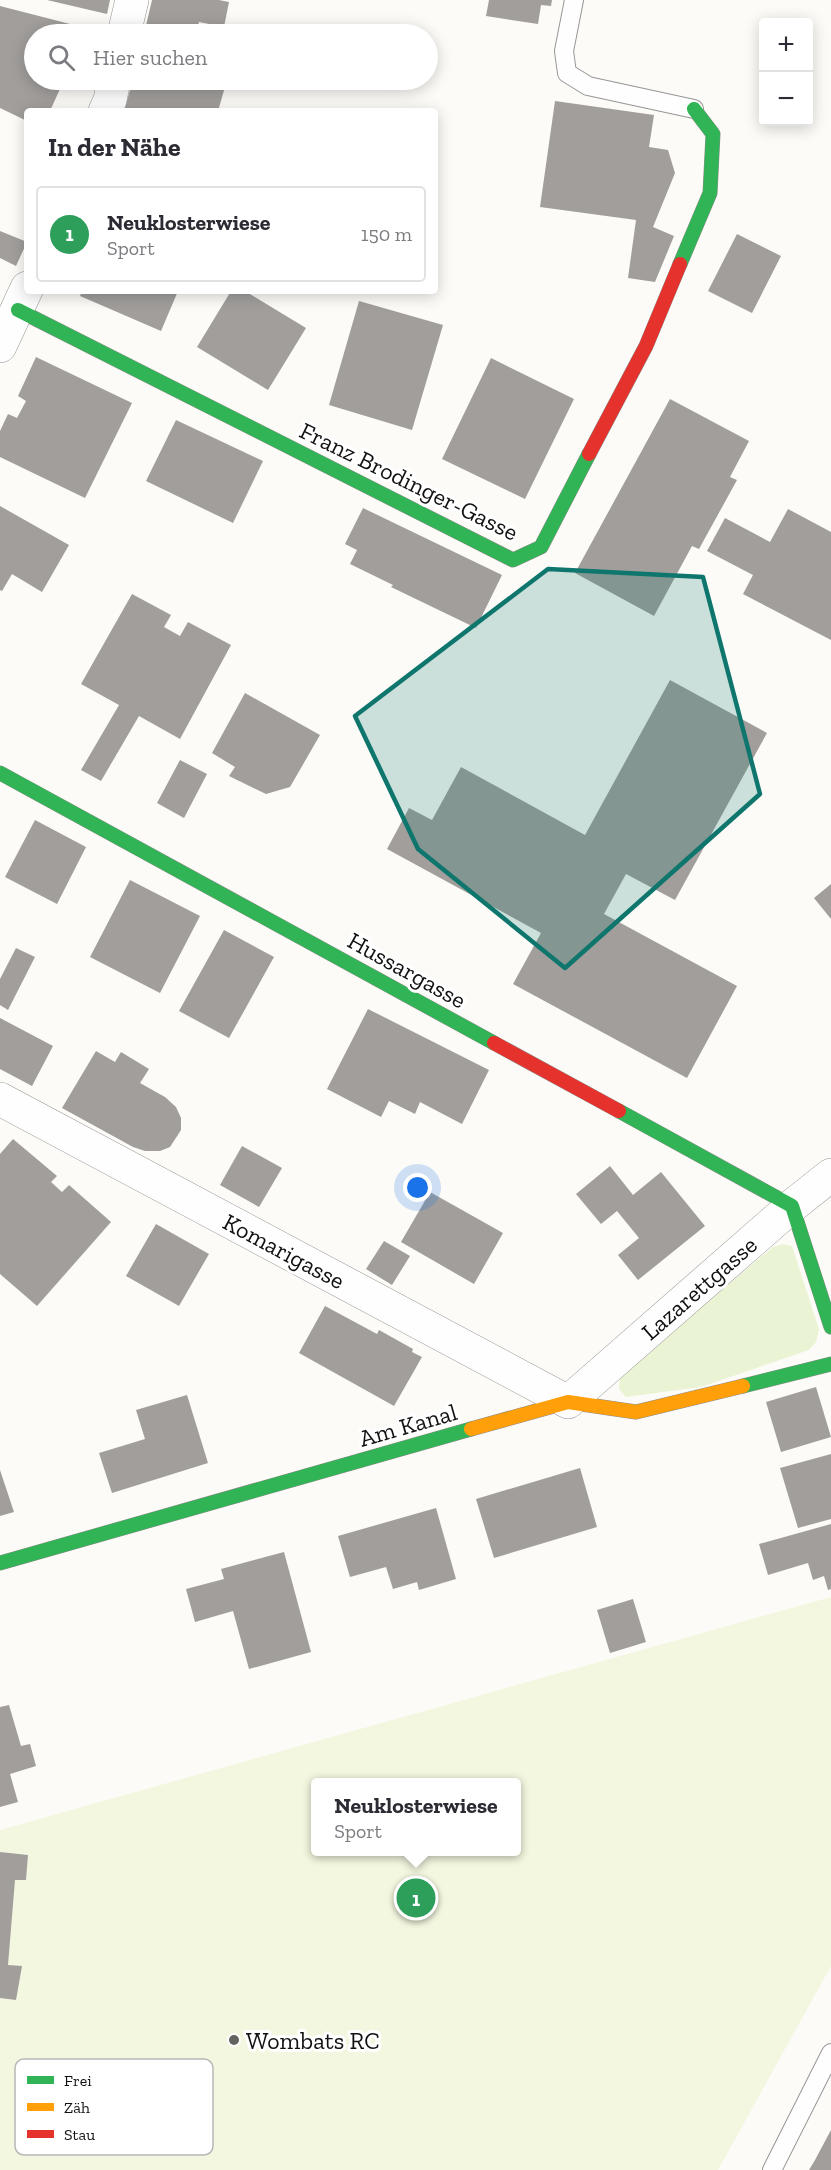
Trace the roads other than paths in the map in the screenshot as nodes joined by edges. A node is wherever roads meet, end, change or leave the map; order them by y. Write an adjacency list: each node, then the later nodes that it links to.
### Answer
1 (132, 0): 3 (street)
2 (574, 0): 6 (lane)
3 (126, 24)
4 (112, 90): 5 (street)
5 (106, 108)
6 (694, 109): 7 (street, Franz Brodinger-Gasse)
7 (22, 299): 8 (street)
8 (0, 346)
9 (0, 773): 12 (street, Hussargasse)
10 (0, 1100): 15 (street, Komarigasse)
11 (831, 1175): 12 (street, Lazarettgasse)
12 (792, 1206): 13 (street); 15 (street, Lazarettgasse)
13 (831, 1327)
14 (831, 1364): 15 (street, Am Kanal)
15 (568, 1402): 16 (street, Am Kanal)
16 (0, 1563)
17 (831, 2054): 18 (lane)
18 (772, 2170)

